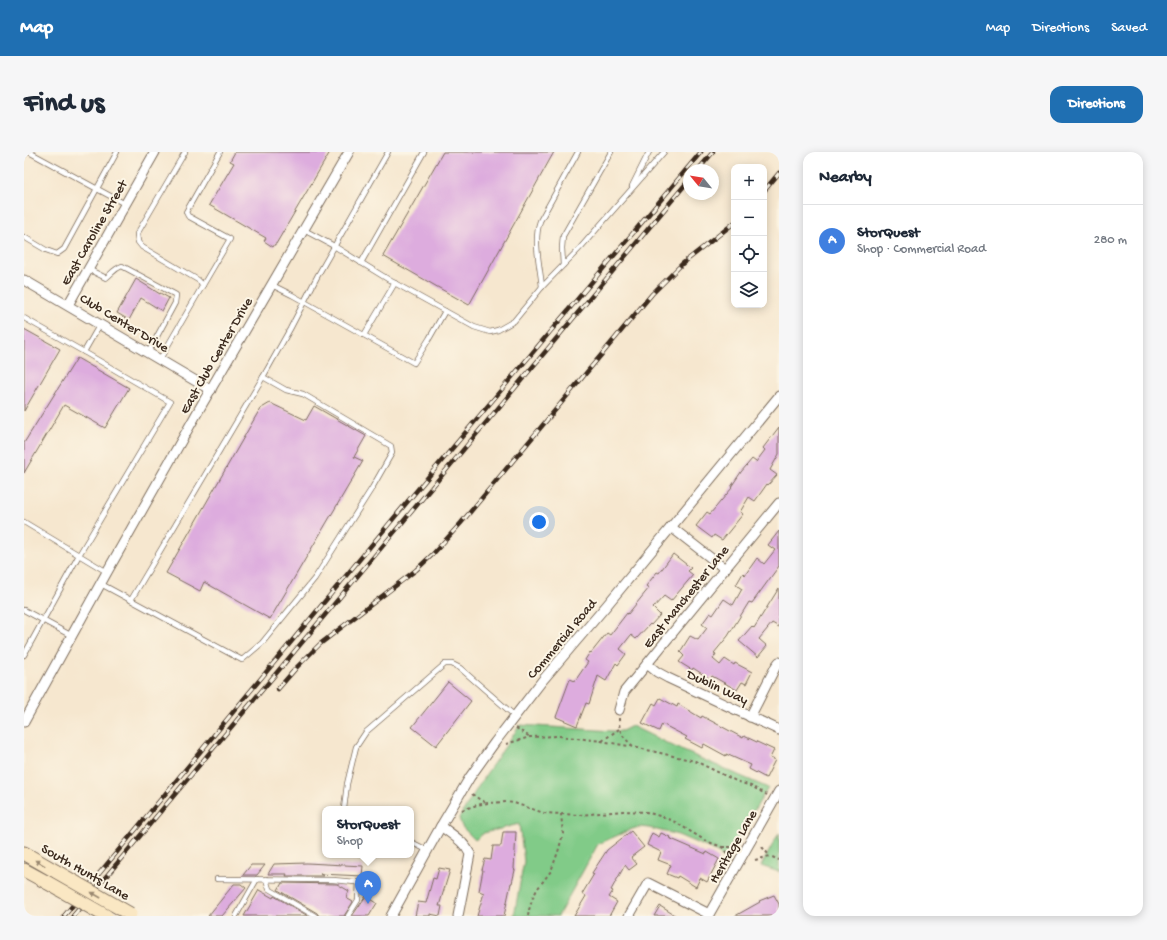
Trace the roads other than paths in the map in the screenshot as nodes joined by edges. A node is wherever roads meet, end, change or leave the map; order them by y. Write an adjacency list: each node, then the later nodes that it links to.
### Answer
1 (26, 152): 14 (lane)
2 (29, 152): 15 (lane)
3 (117, 152): 15 (lane)
4 (155, 152): 17 (street, East Caroline Street)
5 (185, 152): 26 (lane)
6 (220, 152): 26 (lane)
7 (349, 152): 18 (street, East Club Center Drive)
8 (388, 152): 20 (lane)
9 (424, 152): 21 (lane)
10 (578, 152): 28 (lane)
11 (611, 152): 22 (lane)
12 (649, 152): 16 (lane)
13 (664, 152): 16 (lane)
14 (24, 155)
15 (96, 189): 17 (lane); 19 (lane)
16 (628, 193): 22 (lane)
17 (125, 204): 23 (street, East Caroline Street)
18 (304, 230): 20 (lane); 27 (street, East Club Center Drive)
19 (24, 237)
20 (334, 246): 21 (lane); 29 (lane)
21 (361, 263): 25 (lane)
22 (563, 265): 28 (lane)
23 (88, 269): 30 (street, East Caroline Street); 36 (lane)
24 (24, 280): 30 (street, Club Center Drive)
25 (395, 283): 31 (lane); 34 (lane)
26 (203, 285): 37 (lane)
27 (272, 285): 29 (lane); 39 (street, East Club Center Drive)
28 (542, 288): 31 (lane)
29 (304, 302): 34 (lane); 38 (lane)
30 (68, 305): 33 (street, Club Center Drive)
31 (444, 311): 34 (lane)
32 (24, 318): 35 (lane)
33 (100, 324): 35 (lane); 36 (street, Club Center Drive)
34 (364, 335)
35 (84, 352): 44 (lane)
36 (148, 352): 37 (street, Club Center Drive)
37 (160, 359): 39 (street, Club Center Drive)
38 (263, 377): 48 (lane); 48 (lane)
39 (211, 390): 46 (street, East Club Center Drive)
40 (779, 396): 43 (street, Commercial Road)
41 (779, 503): 45 (street, East Manchester Lane)
42 (24, 522): 44 (lane)
43 (671, 527): 45 (street); 56 (street, Commercial Road)
44 (79, 556): 46 (lane); 50 (lane)
45 (725, 569): 54 (street, East Manchester Lane)
46 (107, 572): 47 (street, East Club Center Drive)
47 (101, 584): 48 (lane); 51 (street, East Club Center Drive)
48 (131, 600)
49 (24, 610): 50 (lane)
50 (44, 621): 51 (lane); 52 (lane)
51 (72, 636): 58 (street, East Club Center Drive)
52 (24, 655)
53 (779, 662): 57 (street)
54 (647, 664): 55 (street, East Manchester Lane); 57 (street, Dublin Way)
55 (619, 710)
56 (515, 716): 61 (lane); 62 (street, Commercial Road)
57 (750, 717): 59 (street, Dublin Way)
58 (24, 722)
59 (779, 730)
60 (779, 791): 73 (street, Heritage Lane)
61 (344, 806)
62 (441, 826): 64 (street, Commercial Road); 79 (street)
63 (414, 843): 64 (lane)
64 (428, 850): 78 (street, Commercial Road)
65 (24, 853): 72 (main road, South Hunts Lane, one-way to 65, bridge)
66 (24, 870): 74 (main road, South Hunts Lane, bridge)
67 (218, 879): 68 (lane)
68 (257, 879): 69 (lane); 75 (lane)
69 (266, 879): 70 (lane); 76 (lane)
70 (359, 882): 71 (lane); 77 (lane)
71 (366, 883)
72 (131, 915)
73 (709, 915): 80 (street)
74 (106, 916)
75 (236, 916)
76 (315, 916)
77 (348, 916)
78 (391, 916)
79 (458, 916)
80 (629, 916)

